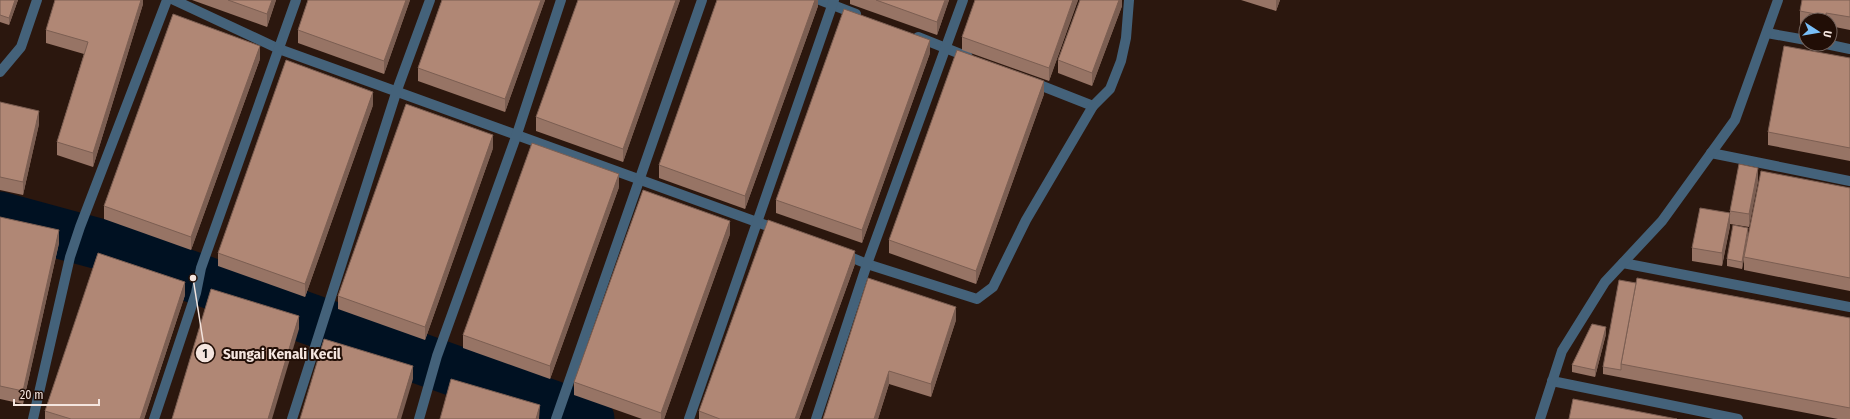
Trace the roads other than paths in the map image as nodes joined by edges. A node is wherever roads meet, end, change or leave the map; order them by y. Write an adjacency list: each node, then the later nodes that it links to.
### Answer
1 (37, 0): 22 (street)
2 (167, 0): 38 (street)
3 (174, 0): 19 (street)
4 (296, 0): 19 (street)
5 (430, 0): 24 (street)
6 (561, 0): 26 (street)
7 (702, 0): 28 (street)
8 (820, 0): 12 (street)
9 (963, 0): 18 (street)
10 (1129, 0): 25 (street)
11 (1778, 0): 14 (street)
12 (833, 2): 13 (street); 30 (street)
13 (868, 18)
14 (1767, 32): 16 (street); 27 (street)
15 (910, 34): 18 (street)
16 (1798, 38)
17 (1838, 46): 20 (street)
18 (945, 48): 21 (street); 34 (street)
19 (280, 49): 24 (street); 39 (street)
20 (1850, 49)
21 (975, 59)
22 (0, 72)
23 (1019, 77): 25 (street)
24 (397, 90): 26 (street); 40 (street)
25 (1093, 106): 34 (street)
26 (517, 134): 28 (street); 41 (street)
27 (1711, 153): 29 (street); 33 (street)
28 (639, 179): 30 (street); 37 (street)
29 (1850, 181)
30 (758, 221): 31 (street); 42 (street)
31 (787, 233)
32 (830, 250): 34 (street)
33 (1623, 263): 35 (street); 36 (street)
34 (867, 264): 43 (street)
35 (1850, 307)
36 (1552, 382): 44 (street); 45 (street)
37 (556, 418)
38 (33, 419)
39 (154, 419)
40 (292, 419)
41 (419, 419)
42 (689, 419)
43 (816, 419)
44 (1540, 419)
45 (1738, 419)

